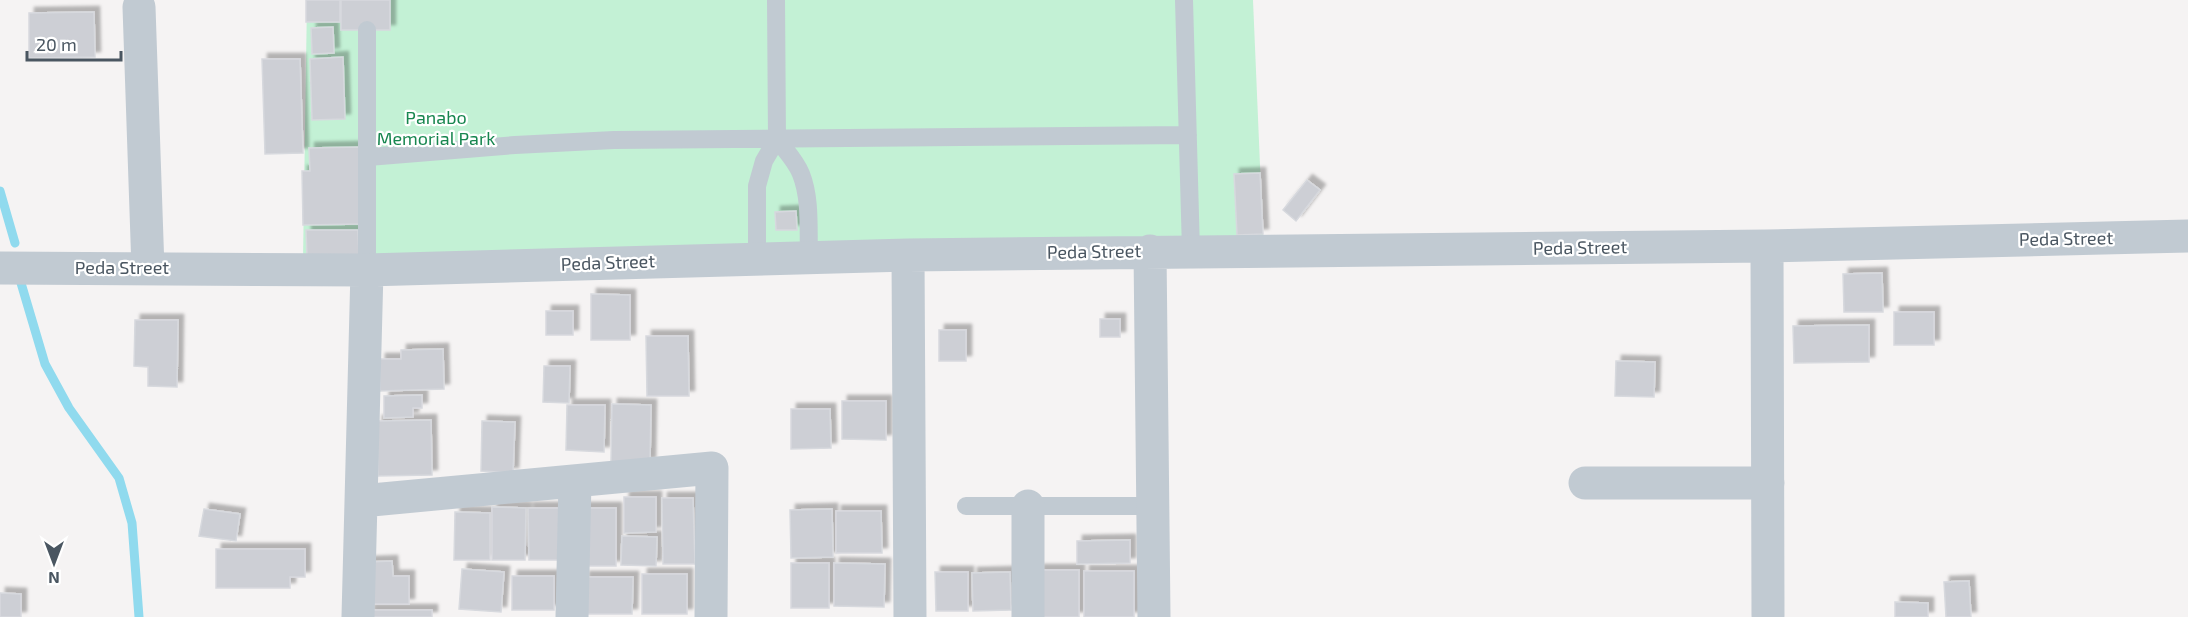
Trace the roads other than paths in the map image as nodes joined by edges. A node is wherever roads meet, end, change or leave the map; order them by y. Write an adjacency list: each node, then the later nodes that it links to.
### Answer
1 (776, 0): 6 (lane)
2 (1184, 0): 5 (lane)
3 (139, 7): 16 (street)
4 (367, 30): 7 (lane)
5 (1188, 135): 6 (lane); 11 (lane)
6 (777, 139): 7 (lane); 13 (lane); 14 (lane)
7 (368, 157): 17 (lane)
8 (2188, 236): 9 (street, Peda Street)
9 (1767, 246): 11 (street, Peda Street); 20 (street)
10 (1150, 251): 11 (street, Peda Street); 12 (street, Peda Street); 24 (street)
11 (1191, 251)
12 (908, 255): 13 (street, Peda Street); 29 (street)
13 (809, 257): 14 (street, Peda Street)
14 (757, 258): 17 (street, Peda Street)
15 (0, 268): 16 (street, Peda Street)
16 (148, 269): 17 (street, Peda Street)
17 (367, 270): 21 (street)
18 (574, 481): 21 (street); 27 (street); 28 (street)
19 (1585, 483): 20 (street)
20 (1768, 483): 25 (street)
21 (361, 501): 26 (street)
22 (966, 506): 23 (lane)
23 (1028, 506): 24 (lane); 30 (street)
24 (1153, 506): 31 (street)
25 (1768, 615)
26 (358, 617)
27 (572, 617)
28 (711, 617)
29 (910, 617)
30 (1028, 617)
31 (1154, 617)

